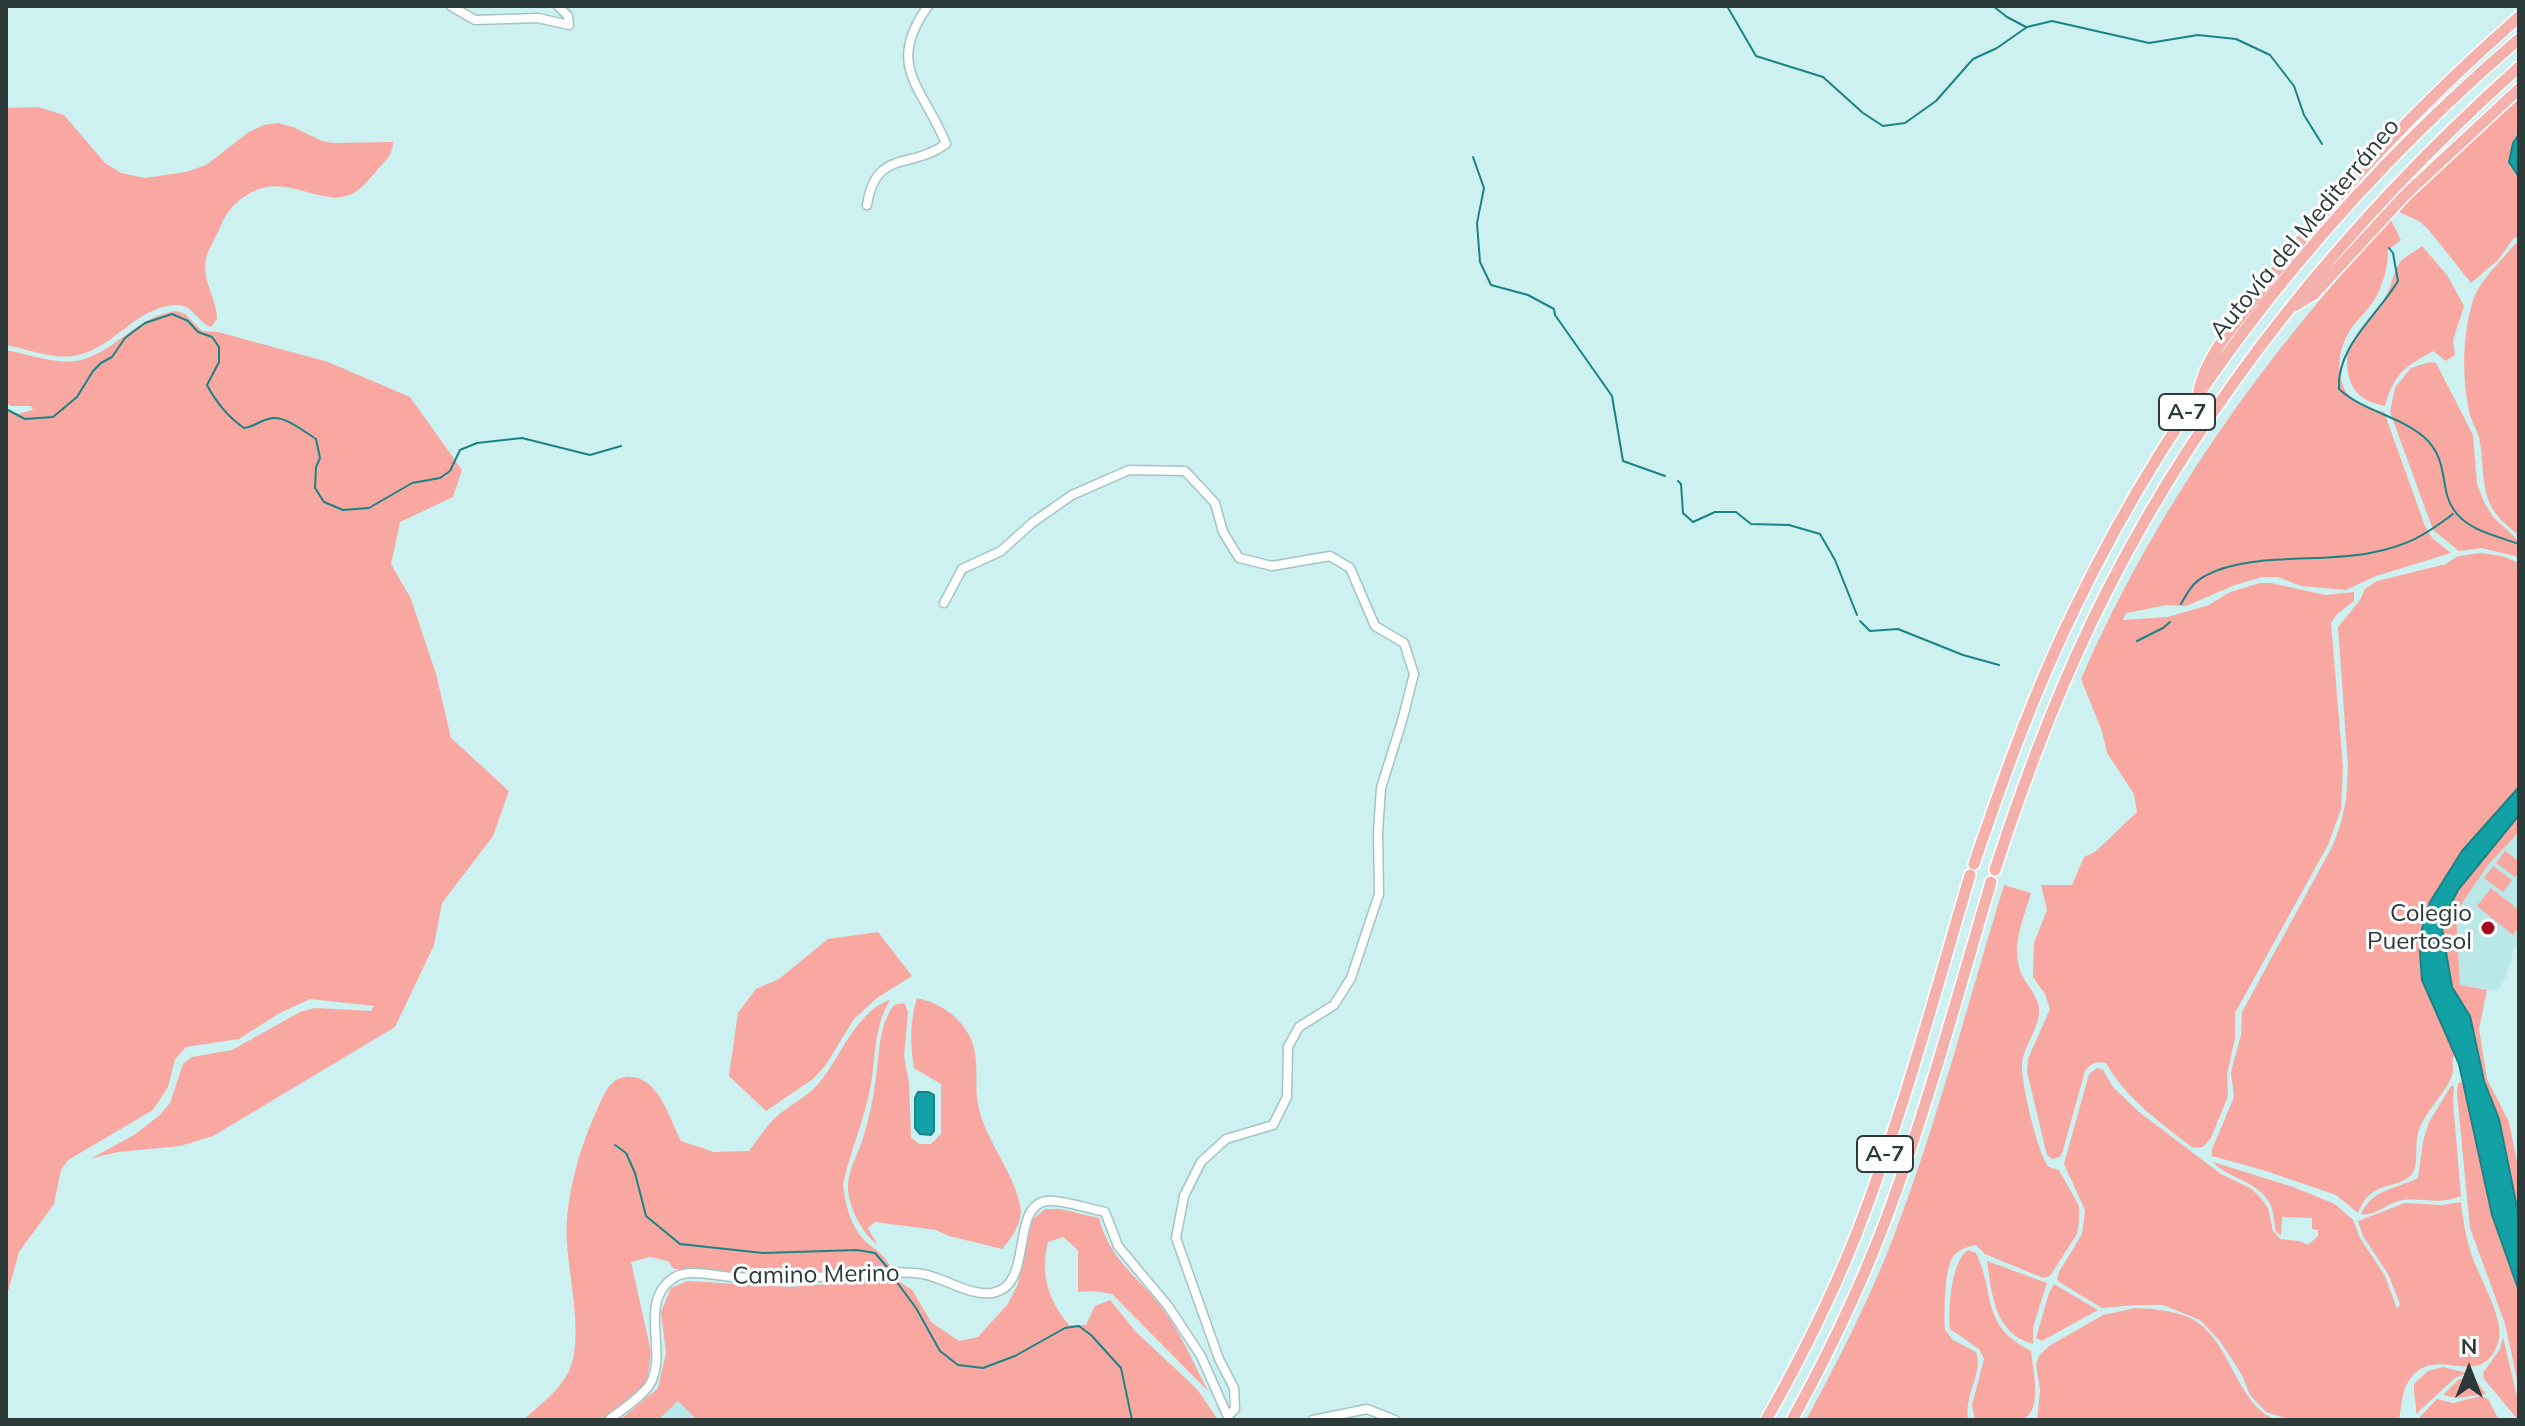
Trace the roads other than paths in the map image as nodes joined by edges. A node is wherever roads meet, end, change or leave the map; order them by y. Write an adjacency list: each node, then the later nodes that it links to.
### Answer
1 (451, 6): 2 (street)
2 (558, 6)
3 (928, 6): 8 (street)
4 (2519, 17): 10 (highway)
5 (2519, 39): 10 (highway, Autovía del Mediterráneo / A-7)
6 (2519, 67): 9 (highway, Autovía del Mediterráneo / A-7)
7 (2519, 89): 9 (highway)
8 (867, 205)
9 (2287, 310): 17 (highway, Autovía del Mediterráneo / A-7)
10 (2198, 394): 16 (highway, Autovía del Mediterráneo / A-7)
11 (944, 603): 12 (street)
12 (1228, 1418): 13 (street, Camino Merino)
13 (609, 1420)
14 (1313, 1420): 15 (street)
15 (1395, 1420)
16 (1766, 1420)
17 (1792, 1420)

